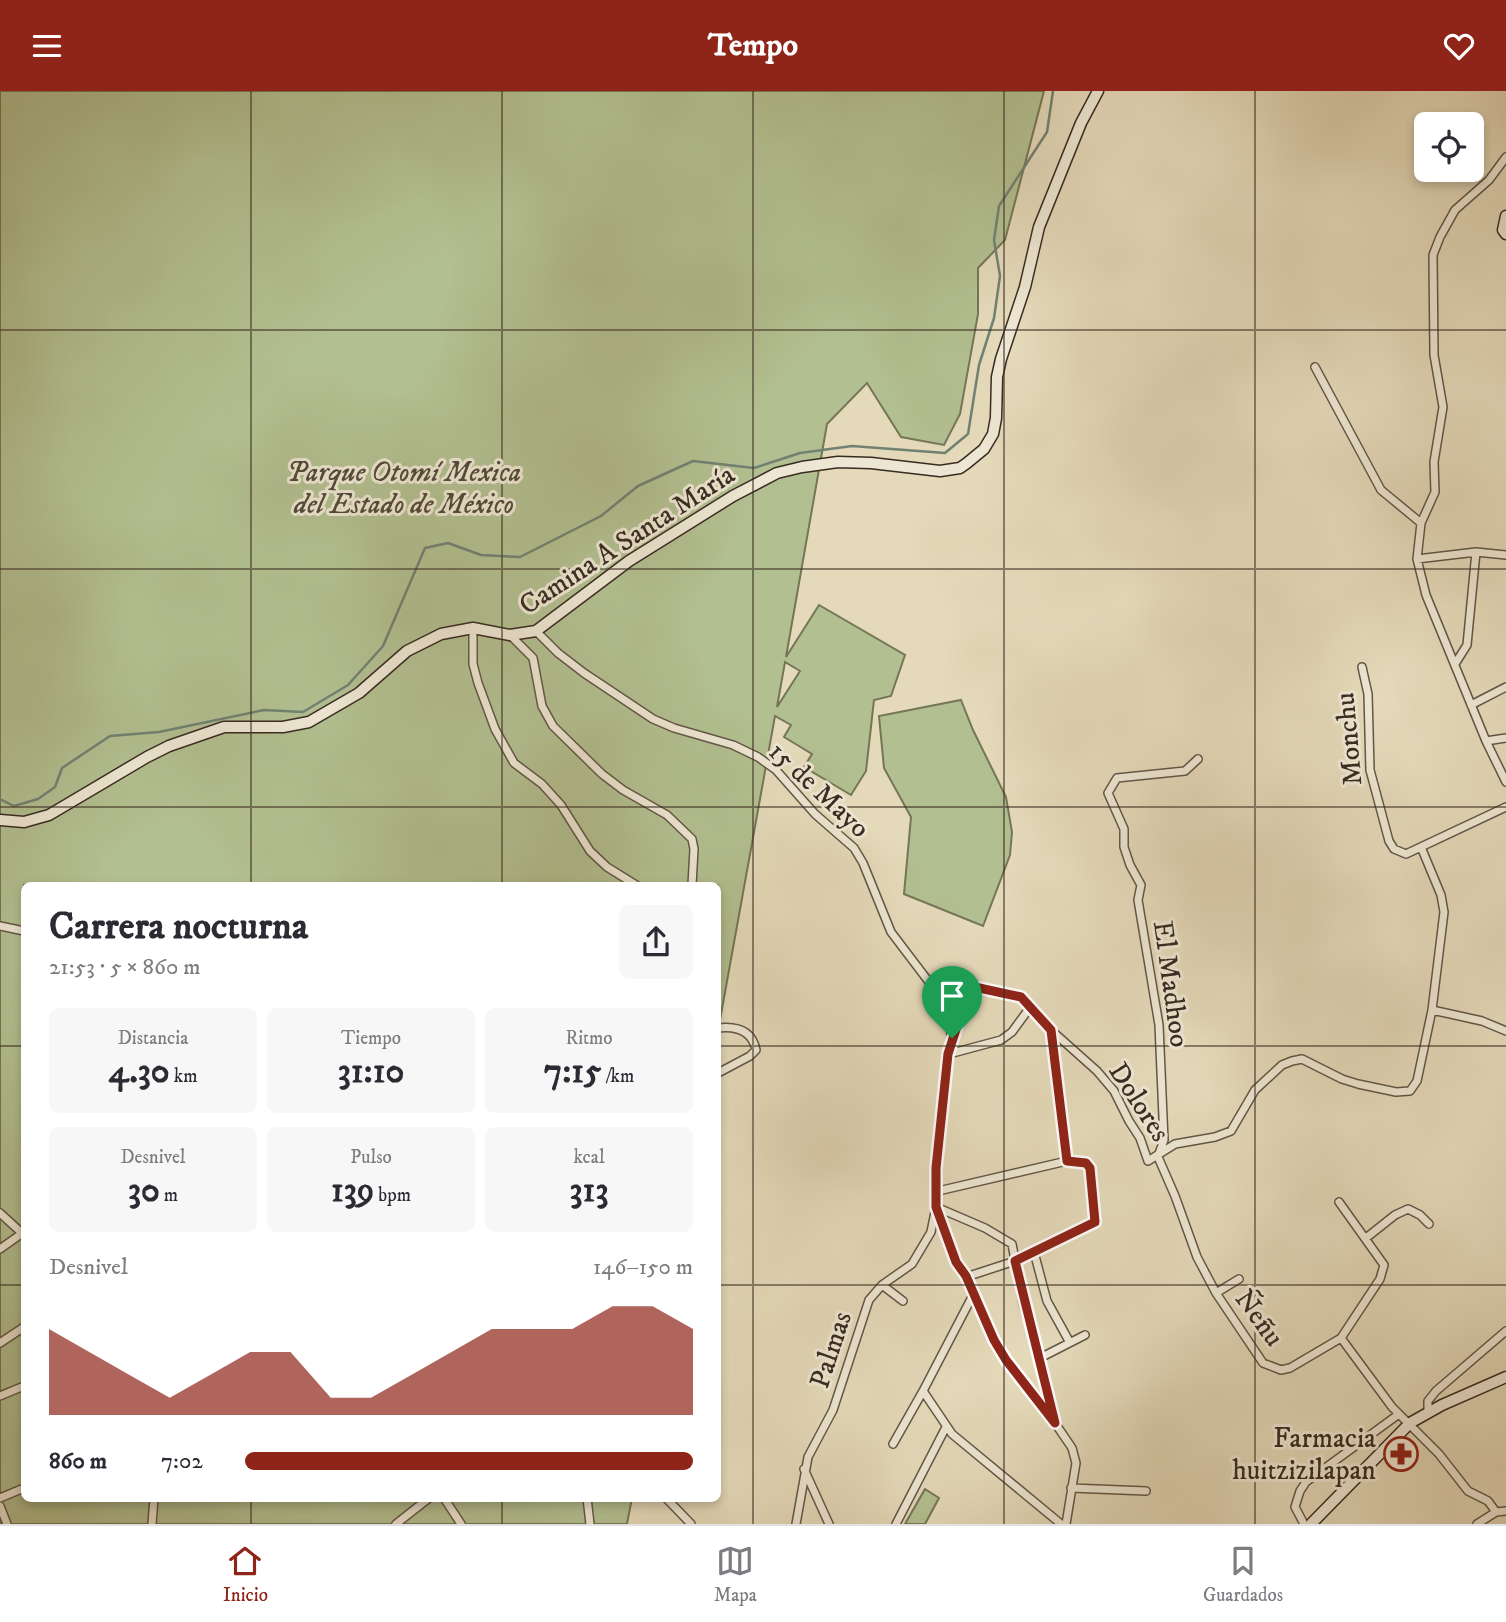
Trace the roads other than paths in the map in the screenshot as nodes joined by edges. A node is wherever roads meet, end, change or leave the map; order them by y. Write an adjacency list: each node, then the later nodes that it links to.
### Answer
1 (1098, 91): 11 (main road, Camina A Santa María)
2 (1506, 157): 6 (street)
3 (1506, 216): 4 (main road)
4 (1506, 234)
5 (1315, 367): 6 (street)
6 (1421, 523): 9 (street)
7 (1476, 552): 8 (street); 9 (street); 13 (street)
8 (1506, 555)
9 (1417, 559): 13 (street)
10 (473, 628): 12 (main road, Camina A Santa María); 22 (main road, Camina A Santa María); 24 (street)
11 (536, 631): 12 (main road, Camina A Santa María); 33 (street, 15 de Mayo)
12 (510, 635): 25 (street)
13 (1455, 664): 16 (street)
14 (1363, 667): 23 (street, Monchu)
15 (1506, 687): 16 (street)
16 (1471, 705): 18 (street)
17 (1506, 738): 18 (street)
18 (1486, 741): 20 (street)
19 (1198, 759): 36 (street, El Madhoo)
20 (1506, 782)
21 (1506, 807): 23 (street)
22 (0, 820)
23 (1421, 847): 29 (street)
24 (631, 882)
25 (692, 882)
26 (0, 926): 27 (street)
27 (21, 930)
28 (1031, 1006): 31 (street, Dolores); 33 (street, Dolores); 34 (street)
29 (1432, 1010): 32 (street); 36 (street, Dolores)
30 (721, 1028): 35 (street)
31 (1051, 1030): 36 (street, Dolores); 37 (street)
32 (1506, 1031)
33 (952, 1038): 34 (street)
34 (948, 1054): 38 (street)
35 (721, 1071)
36 (1158, 1157): 52 (street, Ñeñu)
37 (1067, 1161): 38 (street); 47 (street)
38 (934, 1192): 40 (street)
39 (1339, 1202): 45 (street)
40 (936, 1207): 48 (street); 49 (street); 51 (street, Palmas)
41 (0, 1213): 43 (street)
42 (1429, 1224): 45 (street)
43 (21, 1230)
44 (21, 1235): 46 (street)
45 (1366, 1238): 58 (street)
46 (0, 1249)
47 (1034, 1252): 48 (street); 59 (street)
48 (1015, 1261): 49 (street); 61 (street)
49 (966, 1276): 53 (street)
50 (1239, 1279): 52 (street)
51 (882, 1285): 54 (street); 72 (street, Palmas)
52 (1216, 1293): 58 (street, Ñeñu)
53 (973, 1295): 64 (street); 68 (street)
54 (904, 1301)
55 (21, 1329): 60 (street)
56 (1506, 1331): 66 (street)
57 (1085, 1335): 59 (street)
58 (1341, 1338): 67 (street)
59 (1069, 1341): 61 (street)
60 (0, 1343)
61 (1040, 1357): 68 (street)
62 (1506, 1377): 66 (main road)
63 (21, 1387): 65 (street)
64 (923, 1391): 70 (street); 71 (street)
65 (0, 1396)
66 (1429, 1412): 69 (main road)
67 (1399, 1414): 69 (street); 95 (street)
68 (1055, 1423): 73 (street)
69 (1410, 1423): 84 (street); 96 (main road)
70 (946, 1427): 93 (street); 94 (street)
71 (893, 1444)
72 (804, 1468): 91 (street, Palmas); 92 (street)
73 (1070, 1488): 75 (street); 94 (street)
74 (21, 1489): 76 (street)
75 (1146, 1491)
76 (0, 1498)
77 (154, 1502): 86 (street)
78 (424, 1502): 87 (street)
79 (447, 1502): 88 (street)
80 (587, 1502): 89 (street)
81 (670, 1502): 90 (street)
82 (0, 1509): 85 (street)
83 (1506, 1511): 84 (street)
84 (1496, 1512): 97 (street)
85 (7, 1524)
86 (152, 1524)
87 (396, 1524)
88 (461, 1524)
89 (590, 1524)
90 (691, 1524)
91 (796, 1524)
92 (829, 1524)
93 (896, 1524)
94 (1063, 1524)
95 (1304, 1524)
96 (1311, 1524)
97 (1477, 1524)

